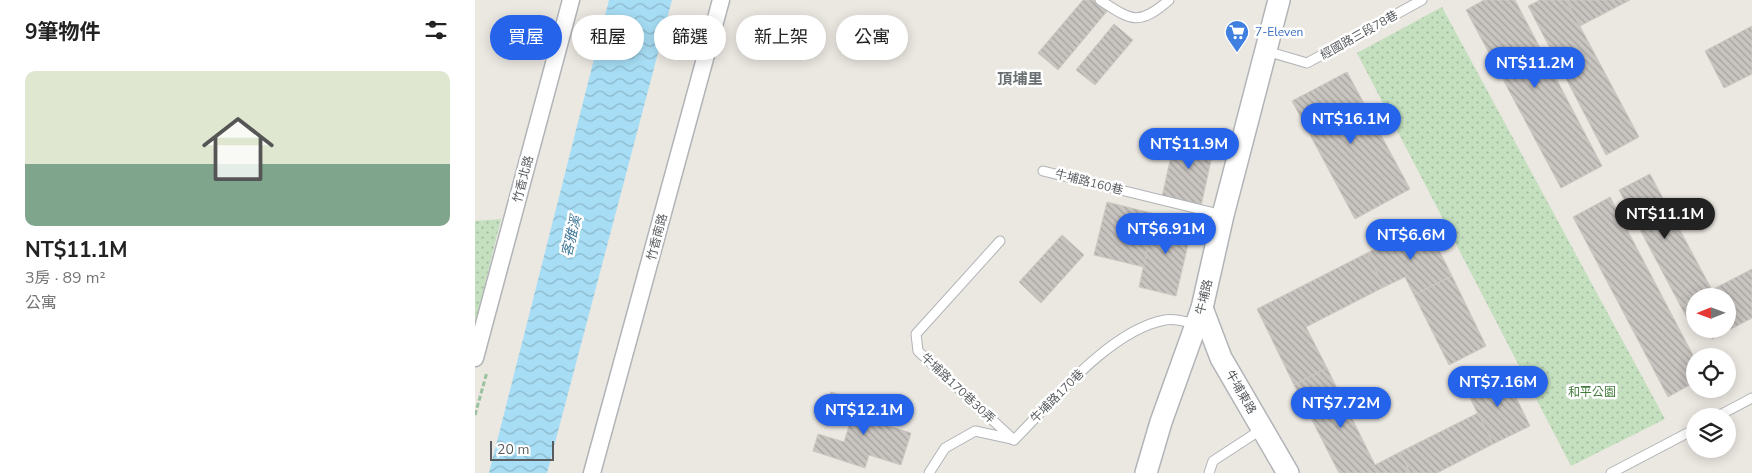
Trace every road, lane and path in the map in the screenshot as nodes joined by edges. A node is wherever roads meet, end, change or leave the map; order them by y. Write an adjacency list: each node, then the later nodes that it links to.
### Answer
1 (571, 0): 12 (street, 竹香北路)
2 (721, 0): 18 (street, 竹香南路)
3 (1100, 0): 4 (lane)
4 (1169, 0)
5 (1279, 0): 7 (street, 牛埔路)
6 (1422, 0): 7 (lane, 經國路三段78巷)
7 (1266, 51): 9 (street, 牛埔路)
8 (1043, 170): 9 (lane, 牛埔路160巷)
9 (1223, 215): 11 (street, 牛埔路)
10 (1000, 241): 17 (lane, 牛埔路170巷30弄)
11 (1199, 316): 15 (street, 牛埔東路); 17 (lane, 牛埔路170巷); 20 (street, 牛埔路)
12 (475, 358)
13 (1752, 398): 14 (lane)
14 (1733, 408)
15 (1262, 429): 21 (lane); 22 (street, 牛埔東路)
16 (1686, 434): 23 (lane)
17 (1013, 440): 19 (lane)
18 (592, 473)
19 (929, 473)
20 (1146, 473)
21 (1209, 473)
22 (1288, 473)
23 (1611, 473)

